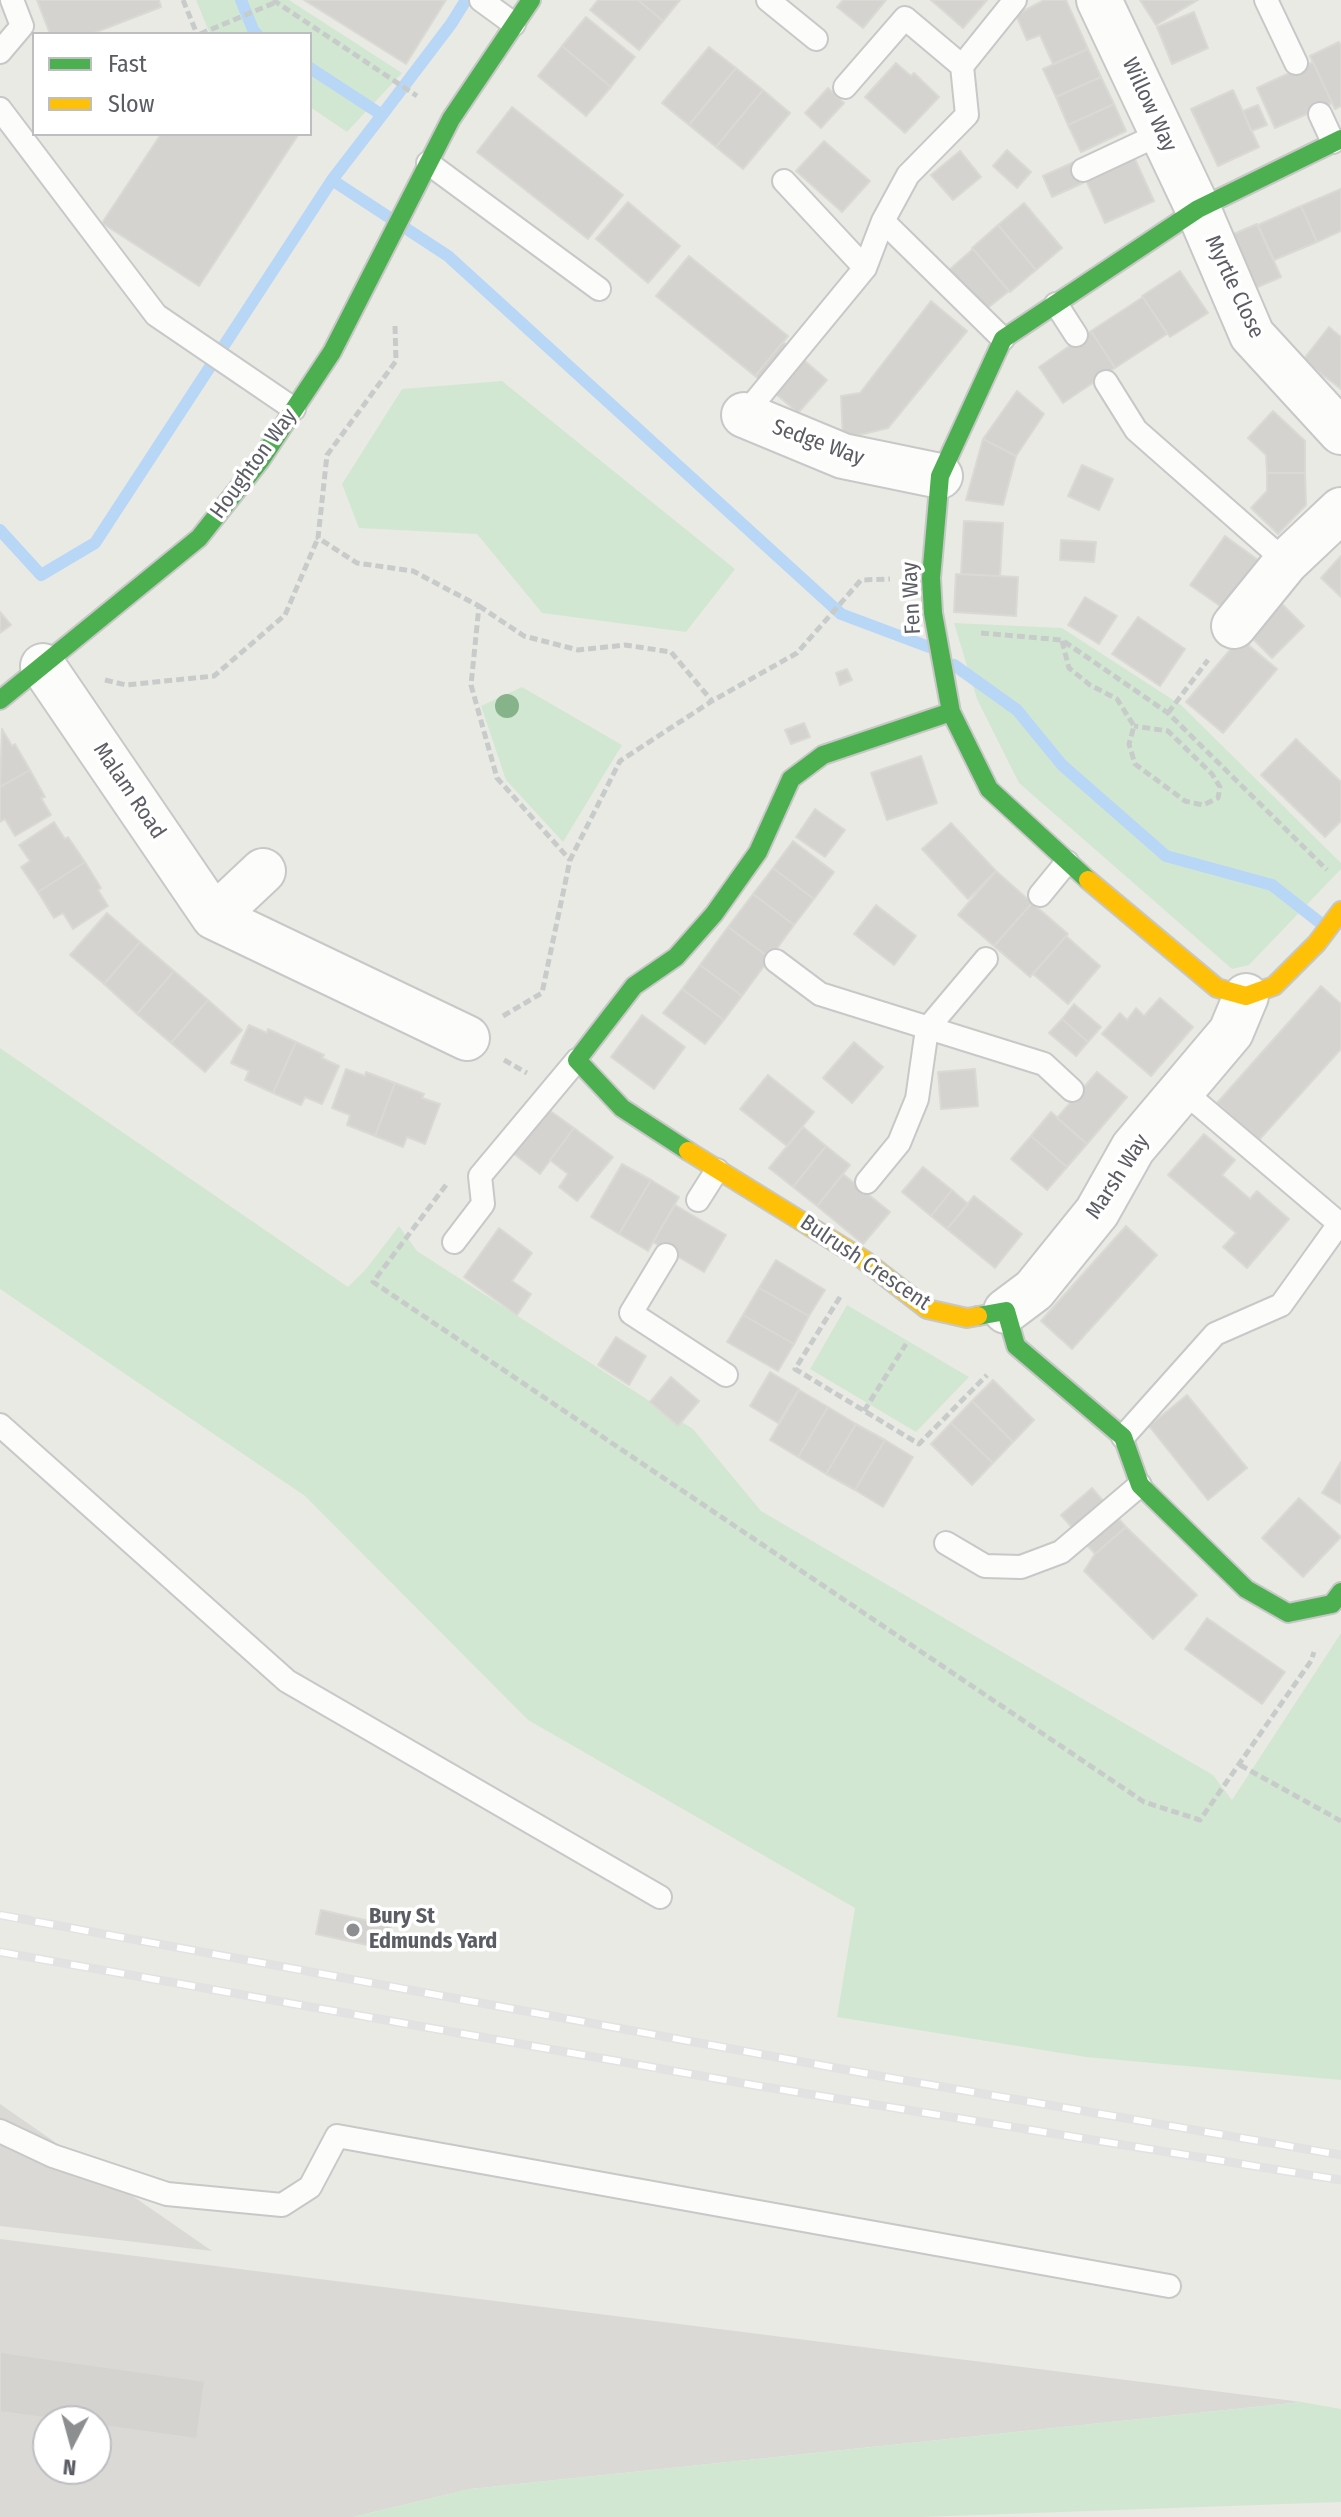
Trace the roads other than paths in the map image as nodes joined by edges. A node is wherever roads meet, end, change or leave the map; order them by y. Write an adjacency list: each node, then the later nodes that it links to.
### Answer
1 (12, 0): 10 (lane)
2 (481, 0): 8 (lane)
3 (531, 0): 8 (street, Houghton Way)
4 (768, 0): 9 (lane)
5 (1015, 0): 12 (lane)
6 (1099, 0): 16 (street, Willow Way)
7 (1266, 0): 11 (lane)
8 (514, 24): 18 (street, Houghton Way)
9 (816, 39)
10 (0, 52)
11 (1296, 63)
12 (962, 66): 13 (lane); 22 (lane)
13 (845, 87)
14 (0, 109): 29 (lane)
15 (1320, 114): 17 (lane)
16 (1162, 133): 19 (lane); 21 (street, Willow Way)
17 (1337, 141): 21 (street)
18 (428, 163): 24 (lane); 29 (street, Houghton Way)
19 (1083, 170)
20 (784, 181): 23 (lane)
21 (1198, 209): 25 (street); 31 (street, Myrtle Close)
22 (883, 221): 23 (lane); 27 (lane)
23 (865, 268): 30 (lane)
24 (599, 289)
25 (1056, 304): 26 (lane); 27 (street)
26 (1076, 335)
27 (1003, 339): 32 (street, Fen Way)
28 (1106, 382): 34 (lane)
29 (294, 409): 36 (street, Houghton Way)
30 (744, 415): 32 (street, Sedge Way)
31 (1330, 422)
32 (940, 476): 38 (street, Fen Way)
33 (1341, 510): 34 (street)
34 (1286, 562): 35 (street)
35 (1234, 626)
36 (43, 666): 37 (street, Houghton Way); 43 (street, Malam Road)
37 (0, 700)
38 (951, 712): 39 (street, Fen Way); 49 (street)
39 (1067, 862): 41 (lane); 46 (street, Fen Way)
40 (263, 871): 43 (street)
41 (1040, 895)
42 (1340, 912): 46 (street)
43 (214, 917): 48 (street)
44 (986, 959): 47 (lane)
45 (776, 961): 47 (lane)
46 (1246, 996): 51 (street, Marsh Way)
47 (927, 1029): 50 (lane); 53 (lane)
48 (467, 1038)
49 (577, 1060): 52 (street, Bulrush Crescent); 56 (lane)
50 (1072, 1090)
51 (1182, 1090): 55 (lane); 58 (street, Marsh Way)
52 (717, 1170): 54 (lane); 58 (street, Bulrush Crescent)
53 (867, 1182)
54 (698, 1200)
55 (1340, 1225): 61 (lane)
56 (454, 1242)
57 (666, 1255): 59 (lane)
58 (1011, 1328): 61 (street)
59 (726, 1375)
60 (0, 1425): 65 (lane)
61 (1123, 1437): 62 (street)
62 (1140, 1485): 63 (lane); 64 (street)
63 (946, 1543)
64 (1336, 1598)
65 (660, 1897)
66 (0, 2131): 67 (lane)
67 (1169, 2286)

